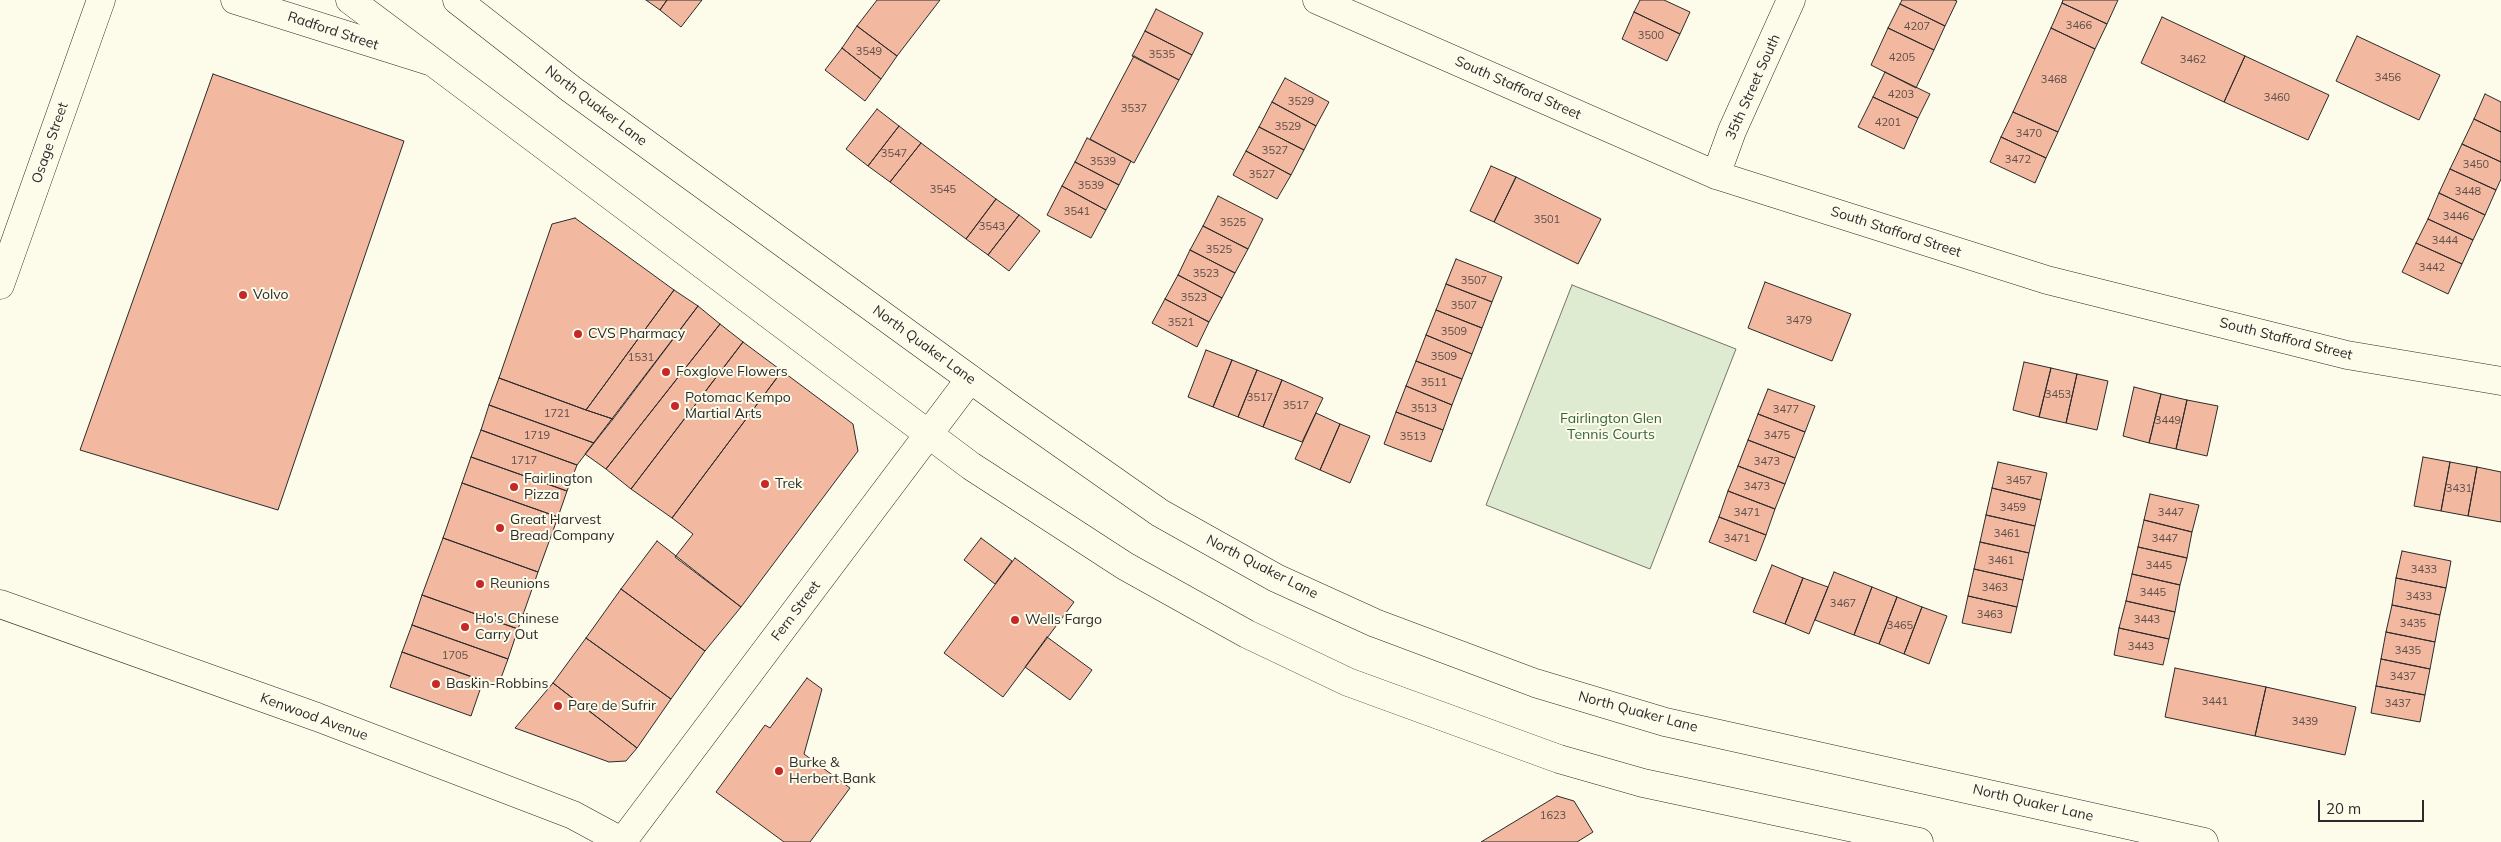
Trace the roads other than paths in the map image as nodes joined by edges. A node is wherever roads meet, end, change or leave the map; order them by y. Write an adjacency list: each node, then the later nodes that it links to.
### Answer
1 (101, 0): 9 (main road, Osage Street)
2 (235, 0): 7 (main road, Radford Street)
3 (350, 0): 7 (main road)
4 (458, 0): 10 (main road, North Quaker Lane)
5 (1317, 0): 8 (main road, South Stafford Street)
6 (1791, 0): 8 (main road, 35th Street South)
7 (432, 62): 12 (main road)
8 (1716, 175): 11 (main road, South Stafford Street)
9 (0, 285)
10 (970, 379): 12 (main road, Fern Street); 14 (main road, North Quaker Lane)
11 (2501, 382)
12 (928, 434): 15 (main road, Fern Street); 16 (main road)
13 (0, 604): 15 (main road, Kenwood Avenue)
14 (2158, 837): 17 (main road, North Quaker Lane)
15 (622, 842)
16 (1919, 842)
17 (2204, 842)

